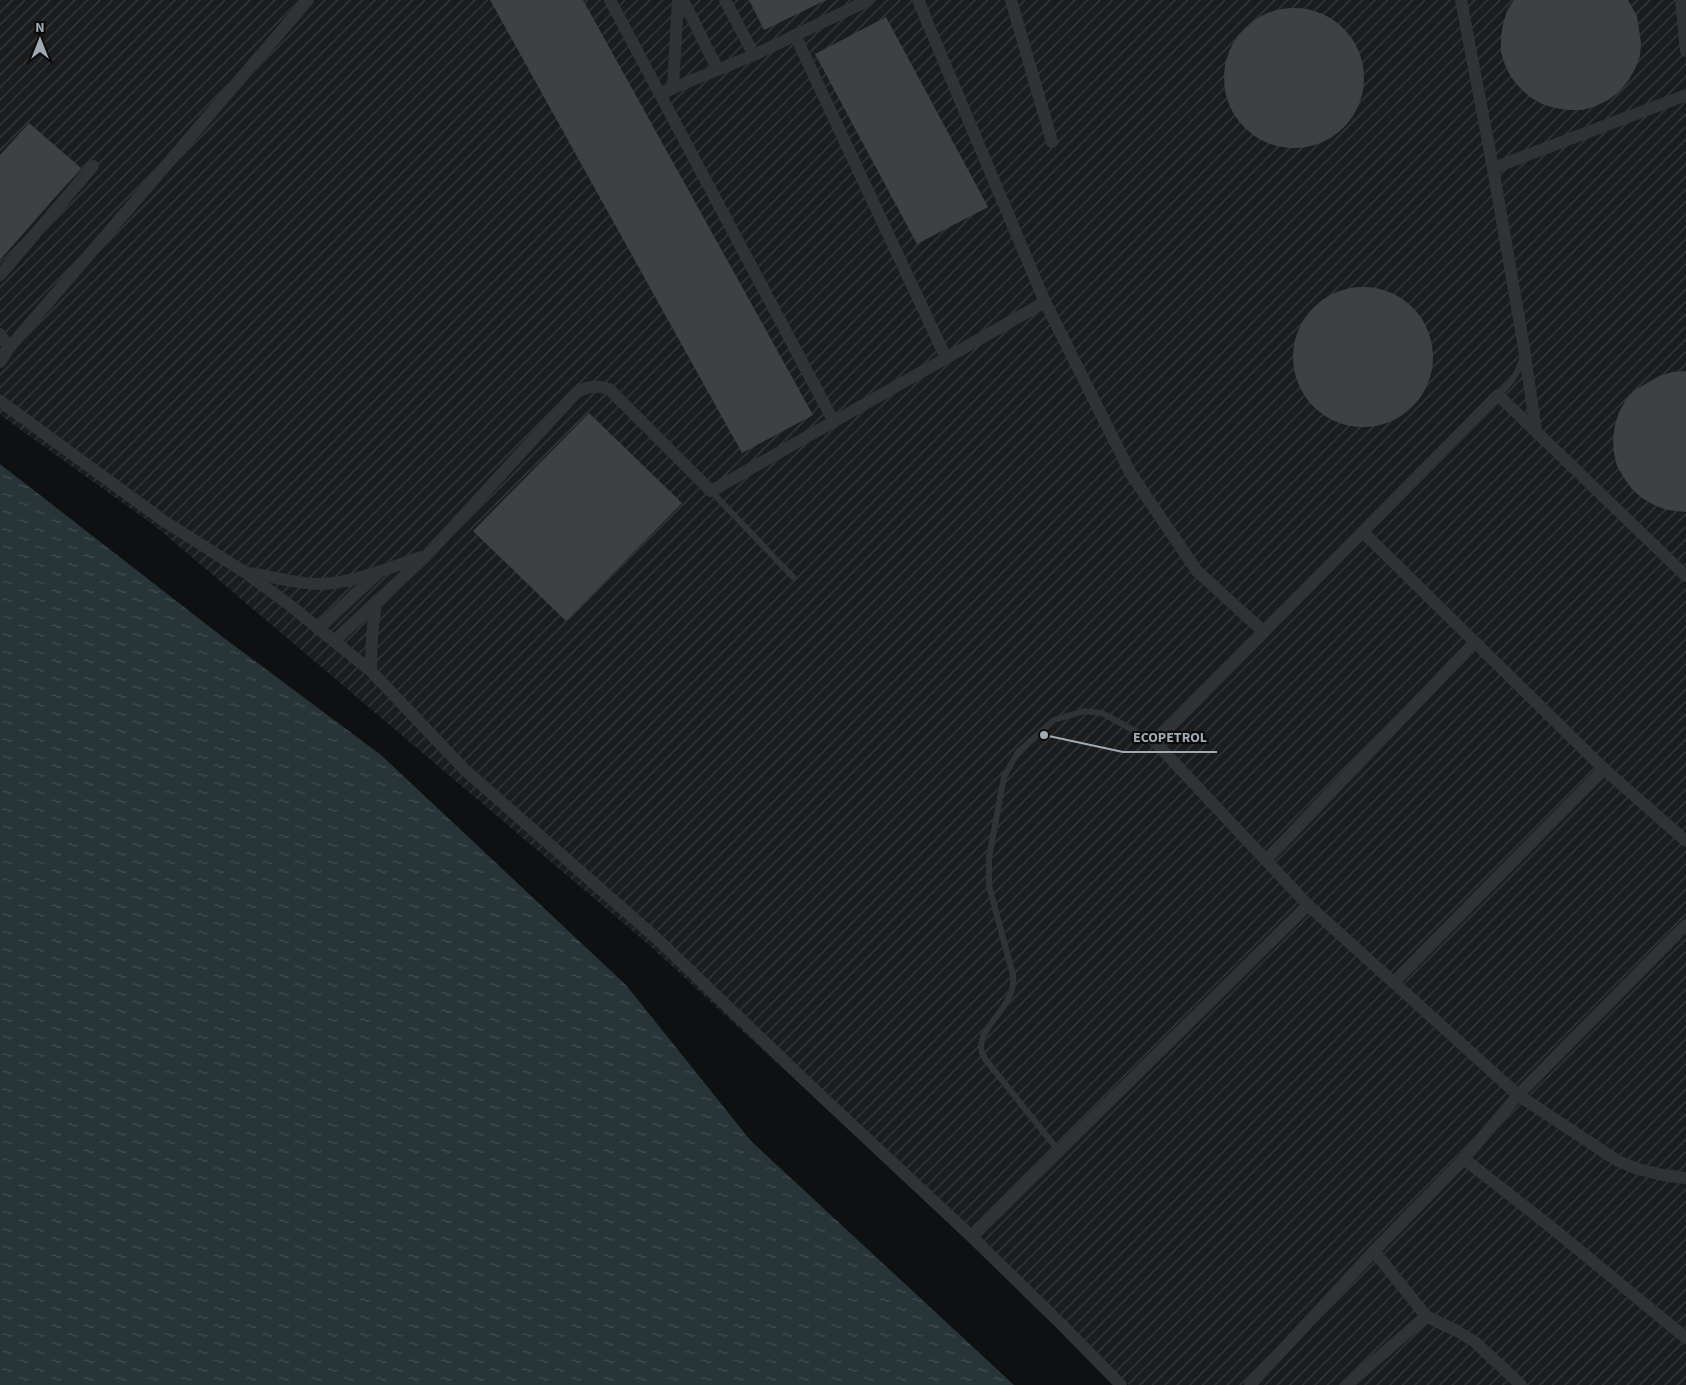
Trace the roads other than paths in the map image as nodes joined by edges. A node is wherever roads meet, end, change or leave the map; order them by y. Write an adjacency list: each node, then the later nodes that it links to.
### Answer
1 (308, 0): 24 (street)
2 (610, 0): 16 (street)
3 (678, 0): 15 (street)
4 (683, 0): 14 (street)
5 (725, 0): 13 (street)
6 (869, 0): 11 (street)
7 (918, 0): 22 (street)
8 (1011, 0): 18 (street)
9 (1461, 0): 20 (street)
10 (1681, 0): 12 (street)
11 (795, 36): 13 (street); 26 (street)
12 (1686, 51)
13 (754, 55): 14 (street)
14 (718, 70): 15 (street)
15 (673, 88): 16 (street)
16 (660, 95): 30 (street)
17 (1686, 95): 20 (street)
18 (1052, 142)
19 (93, 166): 21 (street)
20 (1492, 168): 25 (street)
21 (0, 276)
22 (1045, 302): 26 (street); 41 (street)
23 (0, 334): 24 (street)
24 (9, 348): 27 (street)
25 (1524, 348): 28 (lane); 31 (street)
26 (946, 358): 30 (street)
27 (0, 362)
28 (1498, 395): 31 (street); 33 (street)
29 (0, 401): 36 (street)
30 (834, 422): 32 (street)
31 (1536, 431): 37 (street)
32 (711, 491): 34 (street); 38 (lane)
33 (1363, 532): 41 (street); 43 (street)
34 (426, 556): 35 (street); 39 (street)
35 (381, 571): 36 (street); 40 (street)
36 (246, 572): 40 (street)
37 (1686, 576)
38 (793, 577)
39 (377, 600): 42 (street); 44 (street)
40 (318, 629): 42 (street)
41 (1264, 632): 45 (street)
42 (334, 641): 44 (street)
43 (1475, 642): 46 (street); 48 (street)
44 (372, 671): 56 (street)
45 (1155, 742): 48 (street); 53 (lane)
46 (1604, 769): 47 (street); 51 (street)
47 (1686, 841)
48 (1266, 860): 49 (street)
49 (1308, 905): 51 (street); 53 (street)
50 (1686, 925): 52 (street)
51 (1394, 982): 52 (street)
52 (1518, 1095): 54 (street); 55 (street)
53 (1058, 1150): 56 (street)
54 (1464, 1159): 57 (street); 59 (street)
55 (1686, 1178)
56 (972, 1237): 60 (street)
57 (1374, 1251): 58 (street); 61 (street)
58 (1426, 1316): 62 (street); 63 (street)
59 (1686, 1338)
60 (1121, 1385)
61 (1250, 1385)
62 (1347, 1385)
63 (1521, 1385)

